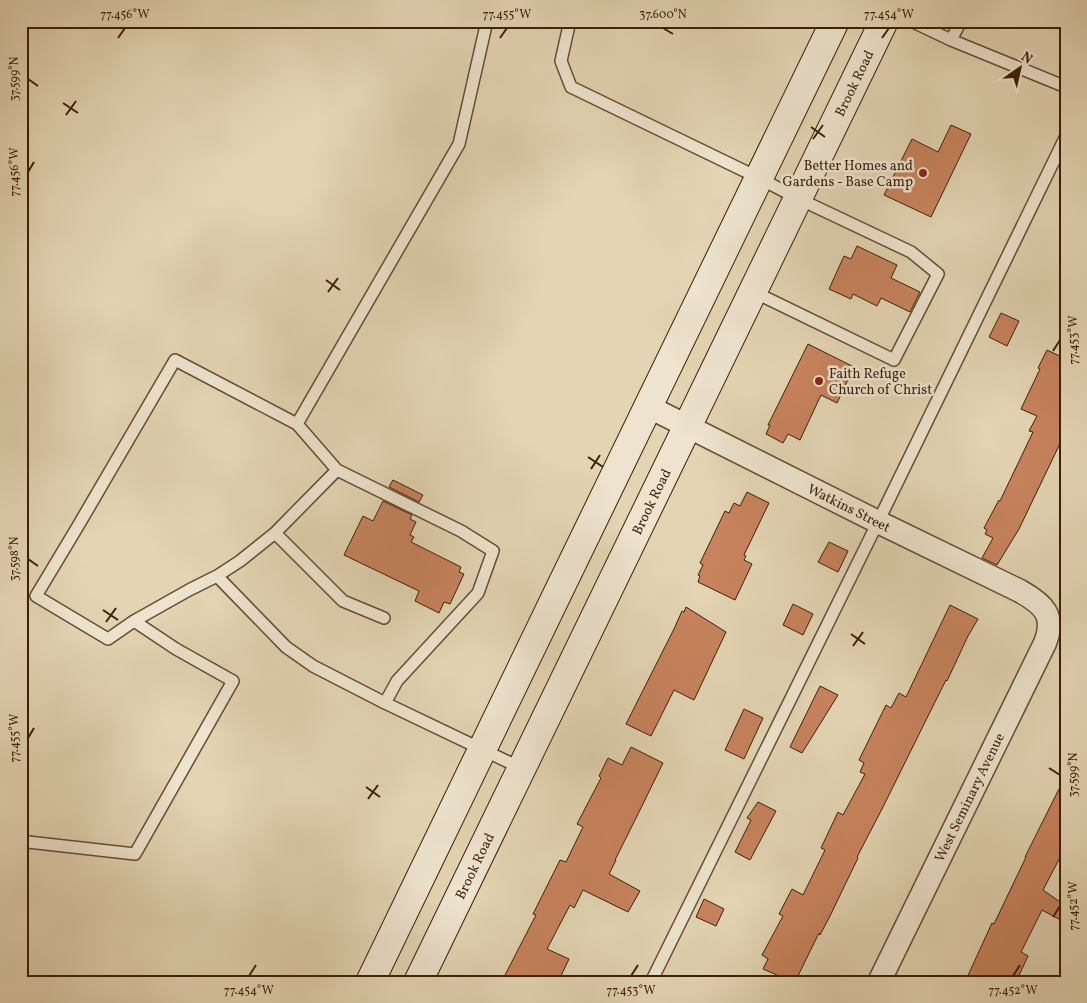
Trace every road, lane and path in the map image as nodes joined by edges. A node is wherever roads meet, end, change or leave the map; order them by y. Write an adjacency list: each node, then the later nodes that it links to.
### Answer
1 (487, 21): 14 (lane)
2 (570, 21): 10 (lane)
3 (835, 21): 10 (main road)
4 (884, 21): 11 (main road, Brook Road)
5 (911, 21): 7 (lane)
6 (961, 21): 7 (lane)
7 (952, 40): 8 (lane)
8 (1066, 87)
9 (1066, 136): 17 (lane)
10 (759, 178): 11 (lane); 13 (main road)
11 (798, 198): 12 (main road, Brook Road); 12 (lane)
12 (752, 291): 15 (main road, Brook Road)
13 (649, 407): 15 (street, Watkins Street); 24 (main road)
14 (297, 424): 16 (lane); 22 (lane)
15 (687, 427): 17 (street, Watkins Street); 25 (main road, Brook Road)
16 (337, 470): 18 (lane); 23 (lane)
17 (878, 522): 20 (street, Watkins Street); 29 (lane)
18 (275, 532): 19 (lane); 21 (lane)
19 (217, 576): 22 (lane); 23 (lane)
20 (1046, 610): 30 (street, West Seminary Avenue)
21 (384, 618)
22 (134, 621): 26 (lane)
23 (385, 703): 24 (lane)
24 (482, 748): 25 (lane); 27 (main road)
25 (521, 768): 28 (main road, Brook Road)
26 (21, 838)
27 (370, 982)
28 (418, 982)
29 (651, 982)
30 (879, 982)

